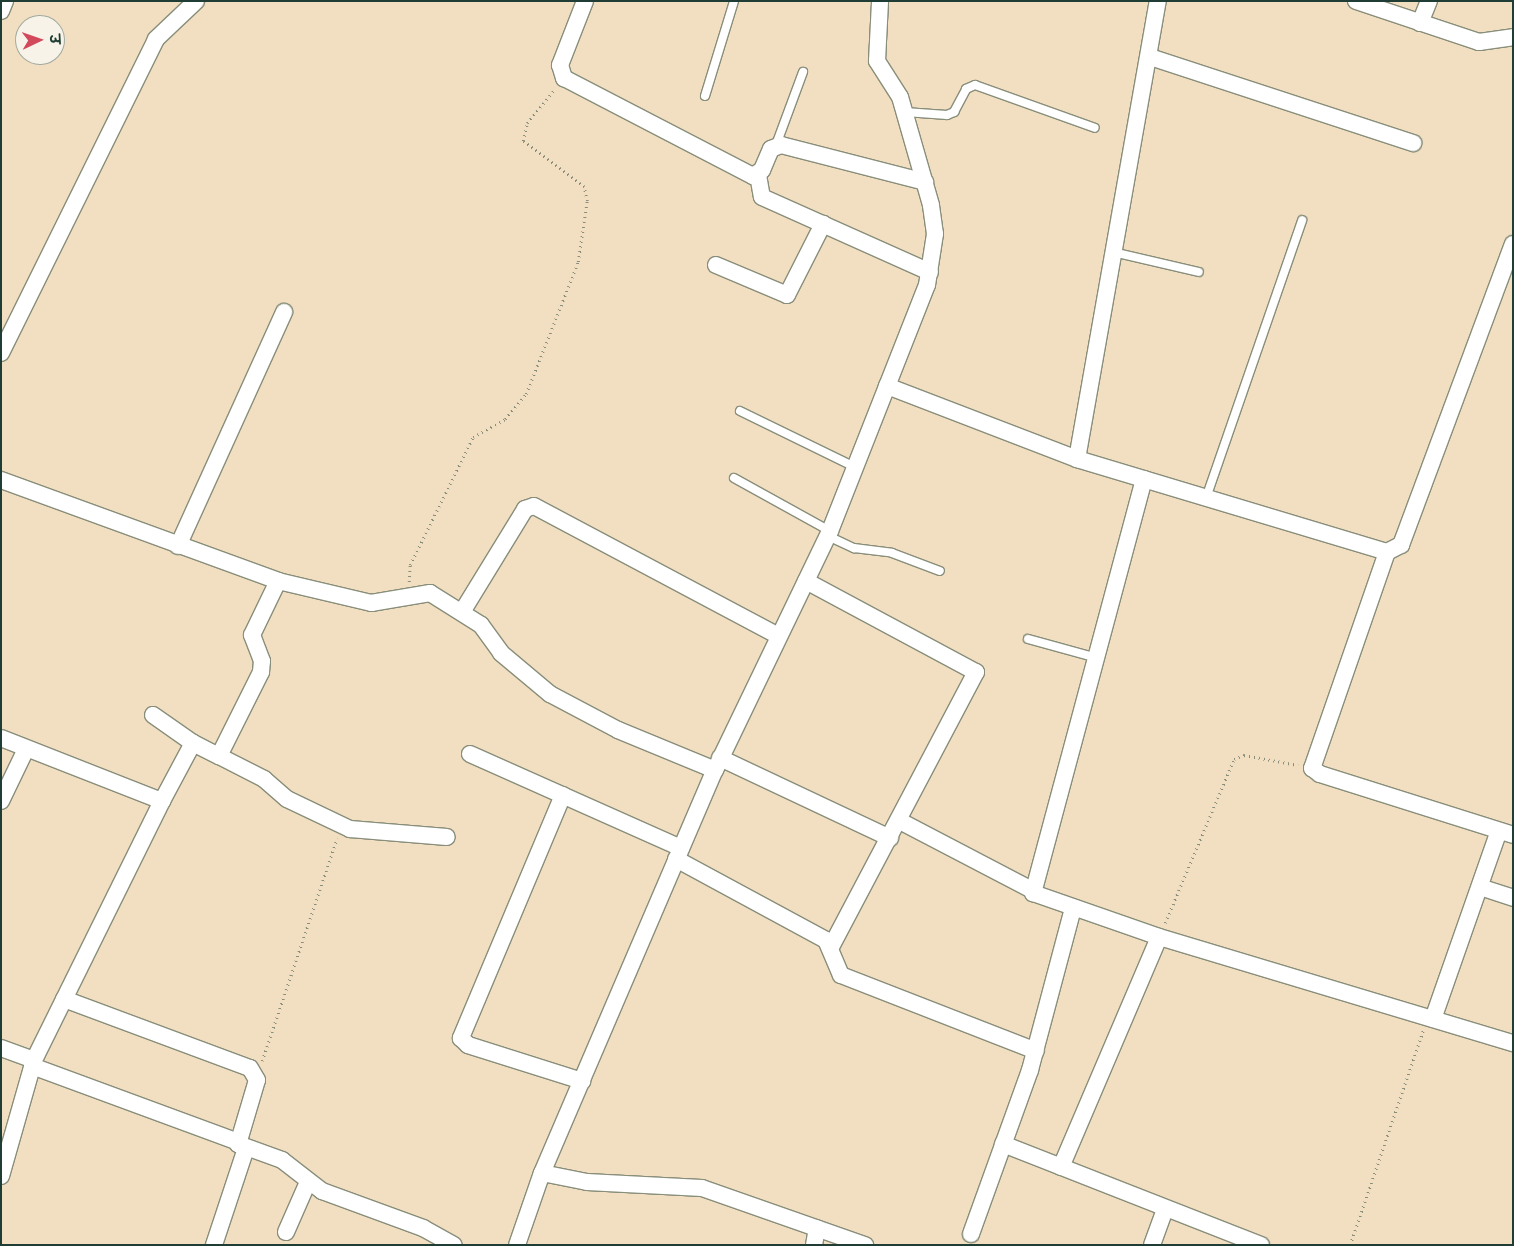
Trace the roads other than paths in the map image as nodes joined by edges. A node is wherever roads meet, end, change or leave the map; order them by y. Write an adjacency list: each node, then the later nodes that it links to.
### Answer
1 (5, 1): 9 (street)
2 (196, 1): 29 (street)
3 (585, 1): 19 (street)
4 (734, 1): 14 (lane)
5 (880, 1): 15 (street)
6 (1158, 1): 12 (street)
7 (1357, 1): 10 (street)
8 (1429, 1): 10 (street)
9 (1, 11)
10 (1420, 23): 11 (street)
11 (1513, 37)
12 (1150, 57): 17 (street); 24 (street)
13 (803, 72): 18 (lane)
14 (705, 96)
15 (905, 112): 16 (lane); 20 (street)
16 (1094, 128)
17 (1413, 143)
18 (776, 146): 19 (street); 20 (street)
19 (758, 175): 22 (street)
20 (925, 182): 26 (street)
21 (1302, 220): 37 (lane)
22 (823, 224): 25 (street); 26 (street)
23 (1513, 244): 40 (street)
24 (1112, 251): 27 (lane); 32 (street)
25 (716, 265)
26 (930, 272): 30 (street)
27 (1199, 272)
28 (284, 312): 39 (street)
29 (1, 353)
30 (887, 386): 32 (street); 33 (street)
31 (740, 412): 33 (lane)
32 (1077, 459): 36 (street)
33 (855, 467): 38 (street)
34 (734, 478): 38 (lane)
35 (1, 480): 39 (street)
36 (1144, 480): 37 (street); 47 (street)
37 (1206, 498): 40 (street)
38 (829, 533): 41 (lane); 43 (street)
39 (178, 546): 42 (street)
40 (1387, 552): 59 (street)
41 (940, 571)
42 (278, 581): 44 (street); 53 (street)
43 (806, 581): 45 (street); 58 (street)
44 (462, 612): 45 (street); 54 (street)
45 (779, 636): 54 (street)
46 (1028, 639): 47 (lane)
47 (1097, 658): 64 (street)
48 (153, 715): 50 (street)
49 (1, 738): 51 (street)
50 (192, 743): 53 (street); 57 (street)
51 (26, 749): 56 (street); 57 (street)
52 (470, 754): 55 (street)
53 (218, 756): 60 (street)
54 (717, 764): 61 (street); 62 (street)
55 (563, 795): 62 (street); 75 (street)
56 (1, 800)
57 (162, 801): 69 (street)
58 (900, 821): 61 (street); 64 (street)
59 (1506, 833): 63 (street)
60 (447, 837)
61 (890, 838): 68 (street)
62 (679, 854): 68 (street); 75 (street)
63 (1483, 888): 65 (street); 70 (street)
64 (1032, 890): 66 (street)
65 (1513, 898)
66 (1073, 908): 67 (street); 73 (street)
67 (1159, 937): 70 (street); 78 (street)
68 (832, 945): 73 (street)
69 (64, 999): 74 (street); 76 (street)
70 (1430, 1018): 71 (street)
71 (1513, 1043)
72 (1, 1048): 74 (street)
73 (1036, 1051): 77 (street)
74 (33, 1063): 76 (street); 80 (street)
75 (582, 1081): 79 (street)
76 (241, 1144): 81 (street); 86 (street)
77 (1003, 1144): 78 (street); 85 (street)
78 (1061, 1167): 82 (street)
79 (542, 1173): 83 (street); 88 (street)
80 (1, 1176)
81 (308, 1182): 84 (street); 87 (street)
82 (1165, 1210): 91 (street); 92 (street)
83 (817, 1228): 89 (street); 90 (street)
84 (286, 1232)
85 (971, 1234)
86 (214, 1245)
87 (454, 1245)
88 (517, 1245)
89 (814, 1245)
90 (865, 1245)
91 (1152, 1245)
92 (1261, 1245)

